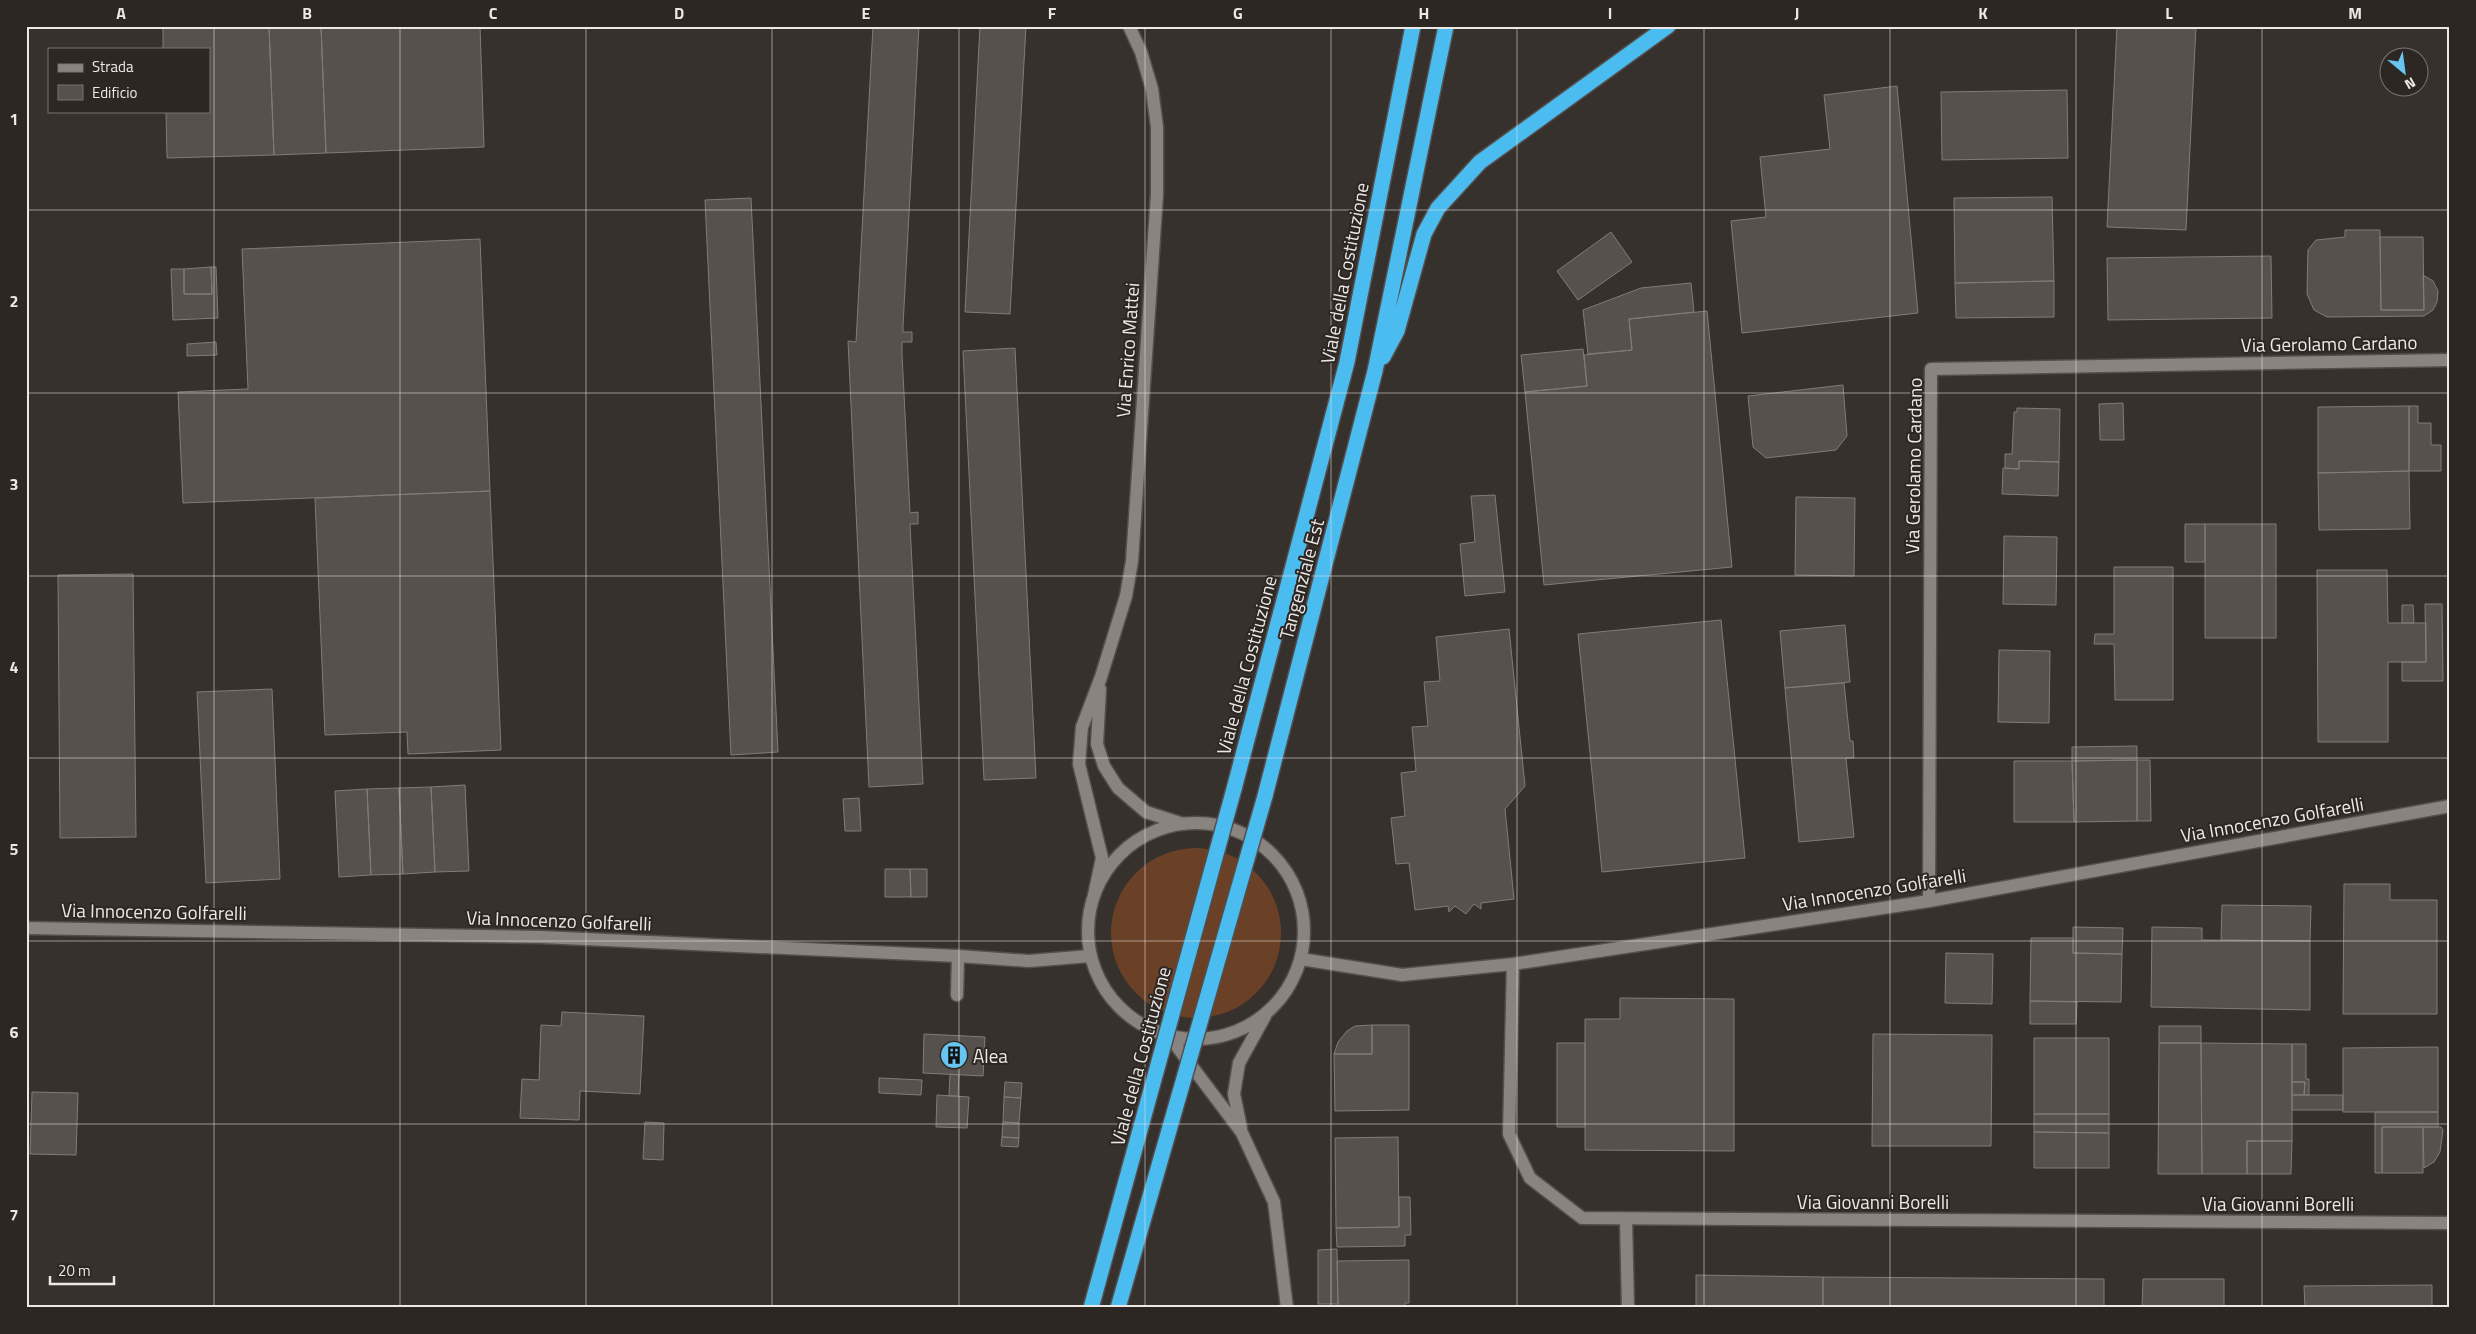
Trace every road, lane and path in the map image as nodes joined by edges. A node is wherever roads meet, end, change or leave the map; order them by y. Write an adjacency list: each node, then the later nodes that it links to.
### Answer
1 (1129, 26): 7 (street, Via Enrico Mattei)
2 (1413, 26): 23 (highway, Viale della Costituzione, bridge)
3 (1446, 26): 6 (highway)
4 (1668, 26): 6 (highway)
5 (2450, 360): 11 (street, Via Gerolamo Cardano)
6 (1375, 371): 24 (highway, Tangenziale Est, bridge)
7 (1101, 677): 9 (street, Via Enrico Mattei); 10 (street, Via Enrico Mattei)
8 (2450, 806): 11 (street, Via Innocenzo Golfarelli)
9 (1183, 824): 10 (street); 15 (street)
10 (1094, 895): 14 (street, Via Enrico Mattei)
11 (1929, 901): 16 (street, Via Innocenzo Golfarelli)
12 (26, 928): 13 (street, Via Innocenzo Golfarelli)
13 (958, 956): 14 (street, Via Innocenzo Golfarelli); 17 (street)
14 (1090, 956): 19 (street, Via Enrico Mattei)
15 (1301, 959): 16 (street, Via Innocenzo Golfarelli); 18 (street)
16 (1513, 964): 21 (street, Via Giovanni Borelli)
17 (957, 995)
18 (1266, 1015): 19 (street); 20 (street)
19 (1169, 1036): 20 (street)
20 (1242, 1133): 25 (street)
21 (1626, 1218): 22 (street, Via Giovanni Borelli); 26 (street)
22 (2450, 1222)
23 (1091, 1308)
24 (1118, 1308)
25 (1287, 1308)
26 (1628, 1308)

